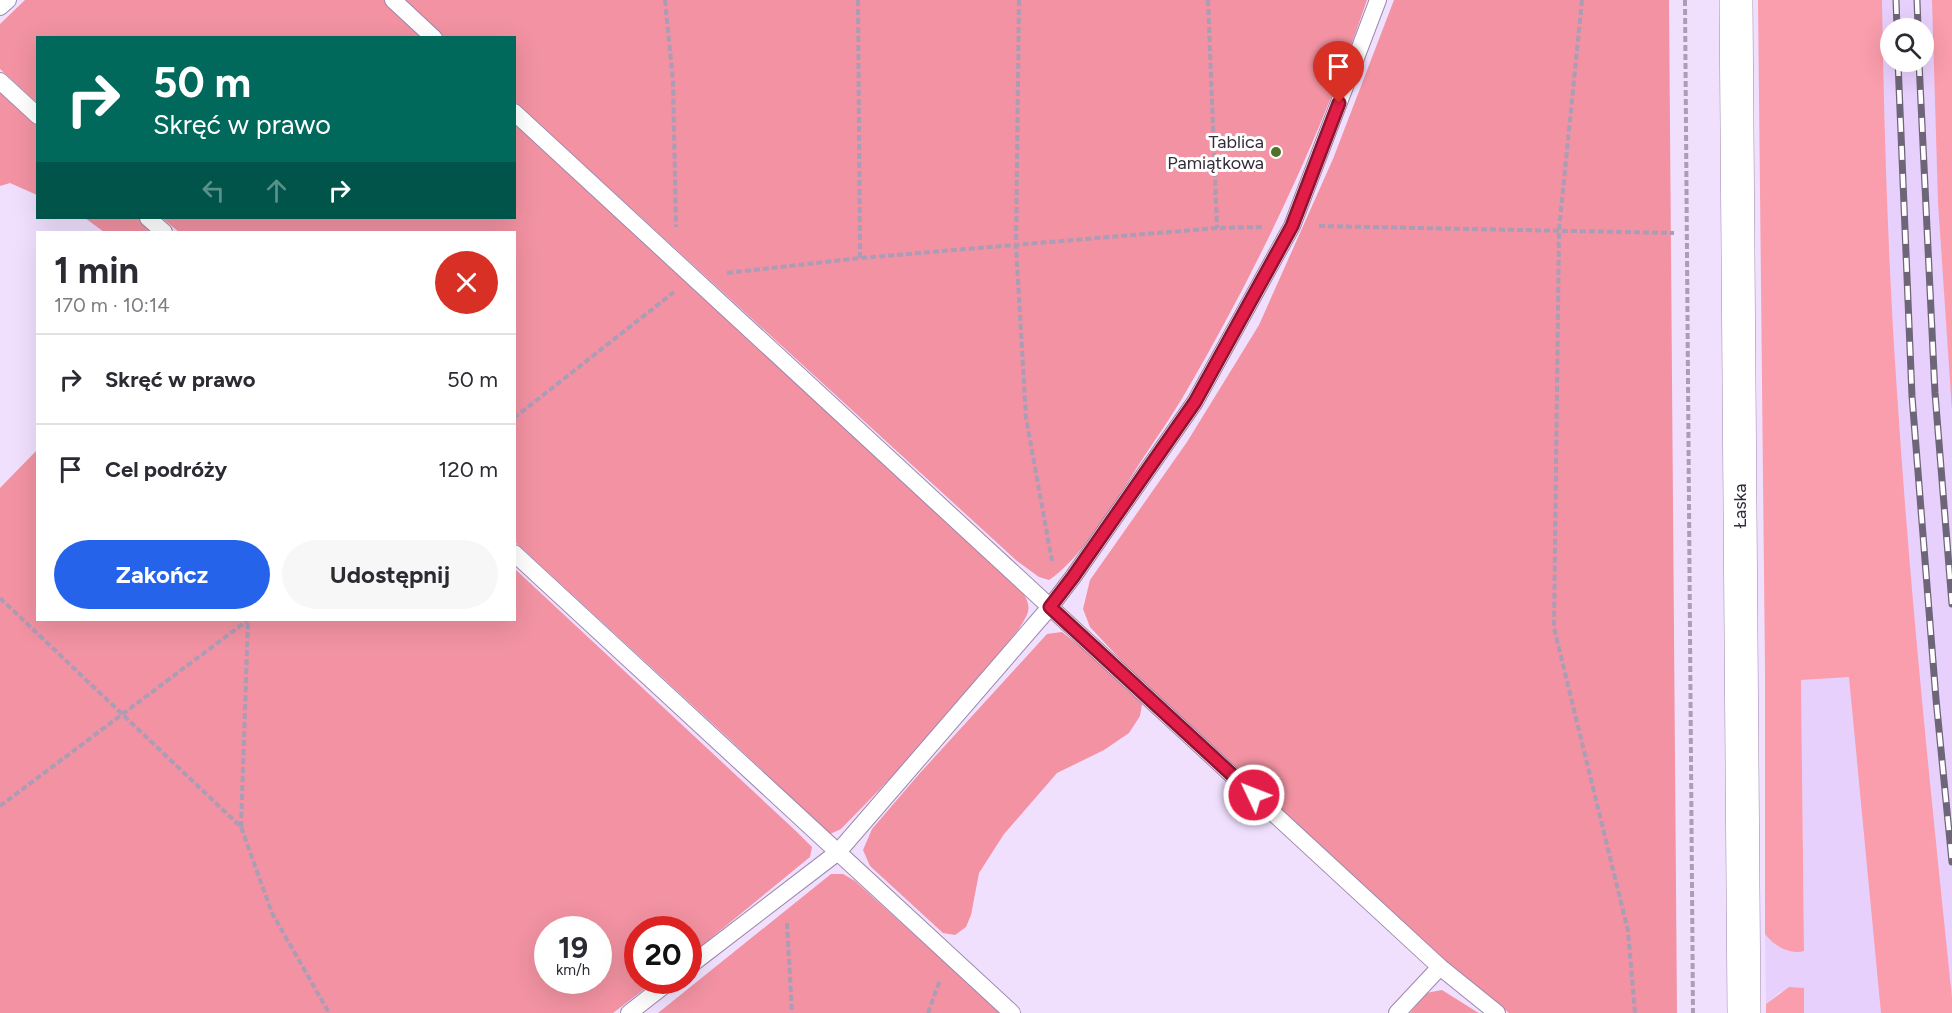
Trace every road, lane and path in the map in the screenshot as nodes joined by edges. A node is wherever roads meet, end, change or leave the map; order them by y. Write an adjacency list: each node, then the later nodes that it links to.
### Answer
1 (8, 0): 11 (lane)
2 (393, 0): 12 (lane)
3 (665, 0): 24 (path)
4 (858, 0): 23 (path)
5 (1019, 0): 22 (path)
6 (1208, 0): 18 (path)
7 (1378, 0): 17 (lane)
8 (1582, 0): 19 (path)
9 (1685, 0): 47 (path)
10 (1736, 0): 48 (main road, Łaska)
11 (0, 7)
12 (432, 36)
13 (0, 81): 14 (lane)
14 (36, 114)
15 (516, 114): 24 (lane)
16 (149, 219): 20 (lane)
17 (1292, 226): 18 (path); 19 (path); 29 (lane)
18 (1217, 228): 22 (path)
19 (1559, 230): 21 (path); 46 (path)
20 (163, 231)
21 (1674, 233)
22 (1016, 246): 23 (path); 29 (path)
23 (860, 258): 25 (path)
24 (677, 262): 25 (lane)
25 (692, 277): 26 (path); 29 (lane)
26 (516, 416)
27 (516, 555): 35 (lane)
28 (0, 598): 32 (path)
29 (1054, 602): 35 (lane); 38 (lane)
30 (247, 621): 32 (path)
31 (248, 621): 34 (path)
32 (122, 716): 33 (path); 34 (path)
33 (0, 806)
34 (241, 827): 40 (path)
35 (838, 852): 36 (lane); 43 (lane)
36 (786, 892): 37 (lane); 42 (path)
37 (702, 956)
38 (1440, 967): 44 (lane); 45 (lane)
39 (653, 994): 41 (lane)
40 (329, 1013)
41 (629, 1013)
42 (792, 1013)
43 (1012, 1013)
44 (1397, 1013)
45 (1497, 1013)
46 (1635, 1013)
47 (1693, 1013)
48 (1743, 1013)

